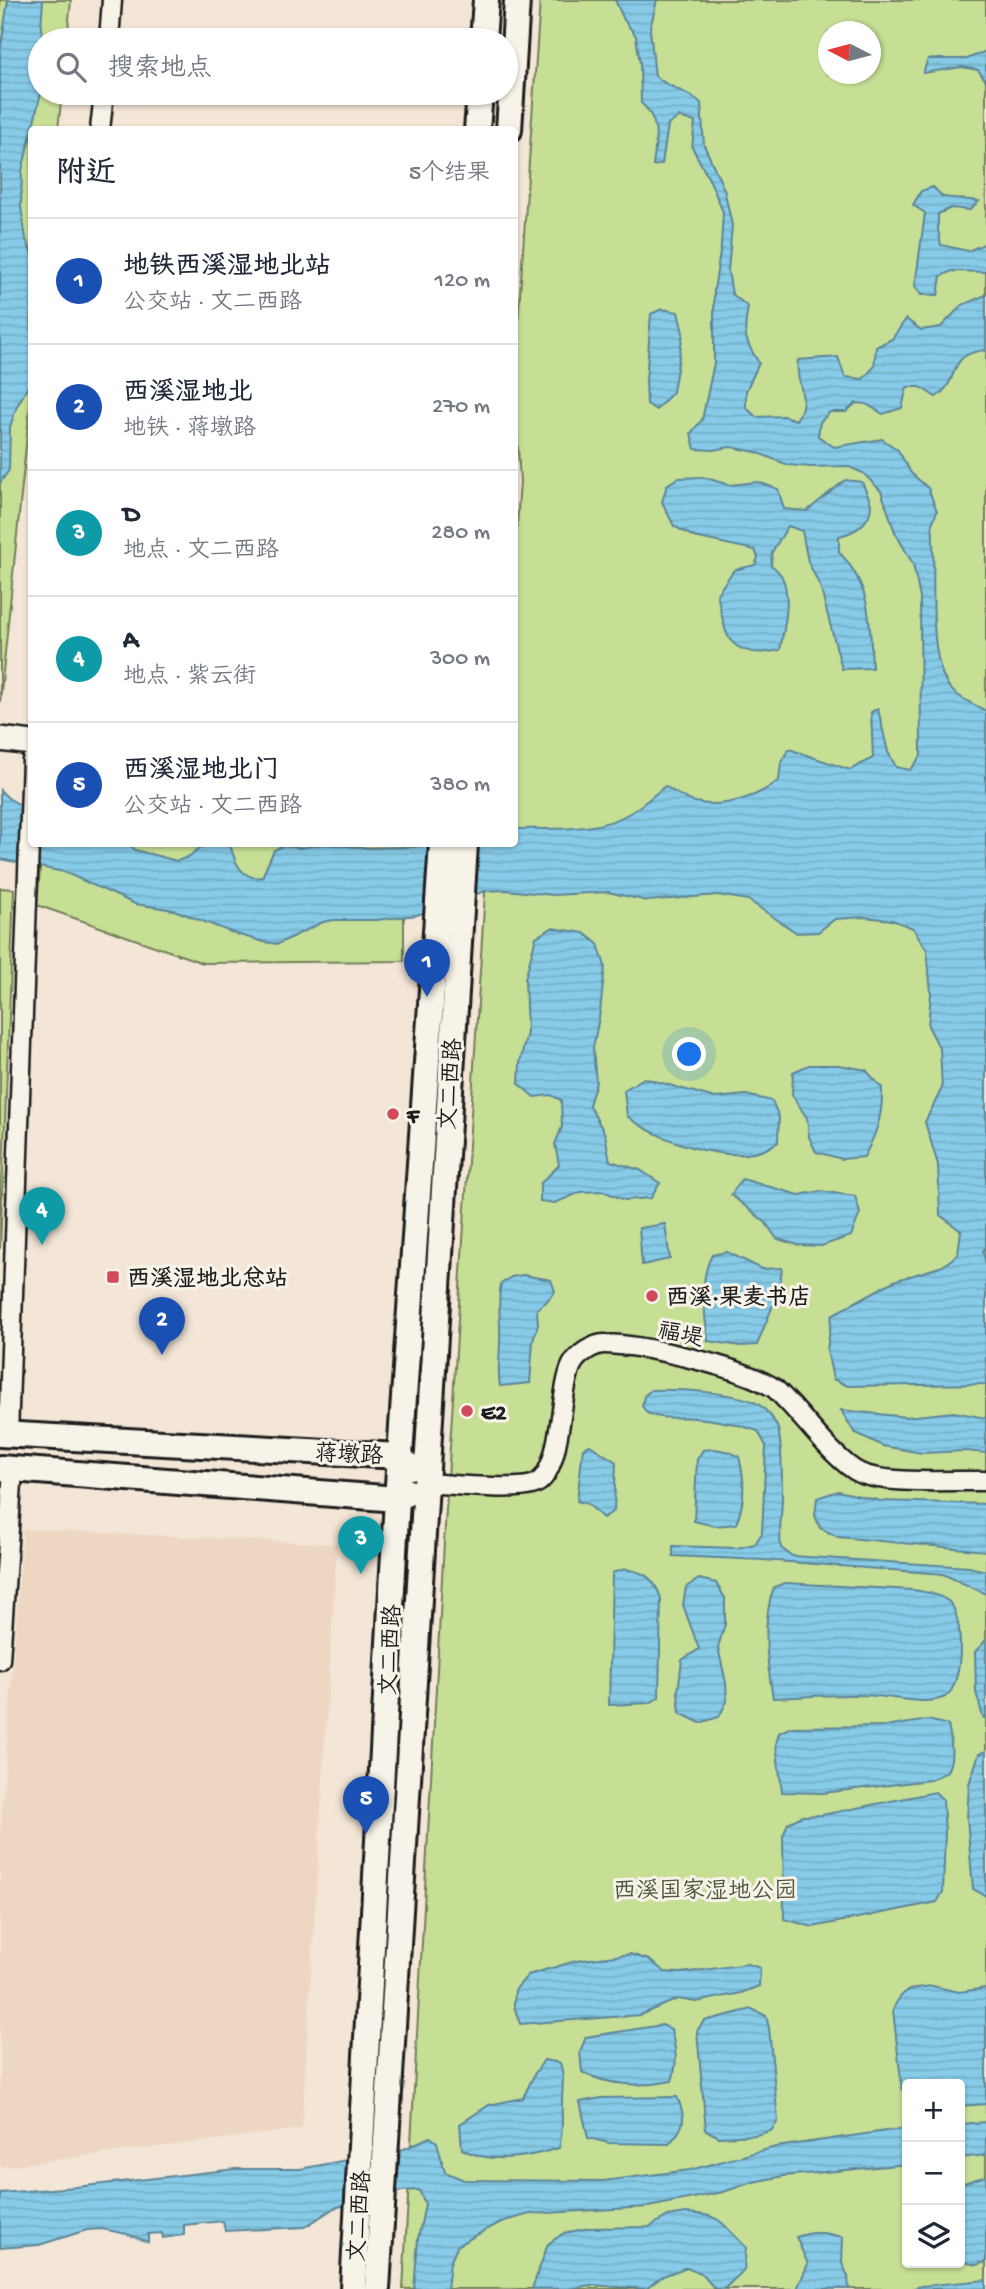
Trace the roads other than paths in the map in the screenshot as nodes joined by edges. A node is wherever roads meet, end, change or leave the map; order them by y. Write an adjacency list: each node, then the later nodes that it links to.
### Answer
1 (112, 0): 4 (street)
2 (486, 0): 5 (main road)
3 (517, 0): 6 (main road)
4 (109, 28)
5 (484, 28)
6 (515, 28)
7 (103, 105): 10 (street)
8 (479, 105): 11 (main road)
9 (511, 105): 12 (main road)
10 (100, 126)
11 (477, 126)
12 (509, 126)
13 (0, 739): 14 (street)
14 (28, 742)
15 (28, 847): 19 (street)
16 (442, 847): 18 (main road, 文二西路)
17 (464, 847): 18 (main road, 文二西路)
18 (448, 923): 20 (main road, 文二西路); 23 (main road, 文二西路)
19 (4, 1435): 20 (main road, 蒋墩路)
20 (400, 1456): 23 (main road, 蒋墩路); 24 (main road, 文二西路)
21 (7, 1468): 24 (main road, 蒋墩路); 25 (street)
22 (986, 1481): 23 (street, 福堤)
23 (424, 1483): 24 (main road, 蒋墩路); 26 (main road, 文二西路)
24 (397, 1499): 26 (main road, 文二西路)
25 (0, 1660)
26 (370, 2218): 27 (main road, 文二西路); 28 (main road, 文二西路)
27 (353, 2289)
28 (377, 2289)

